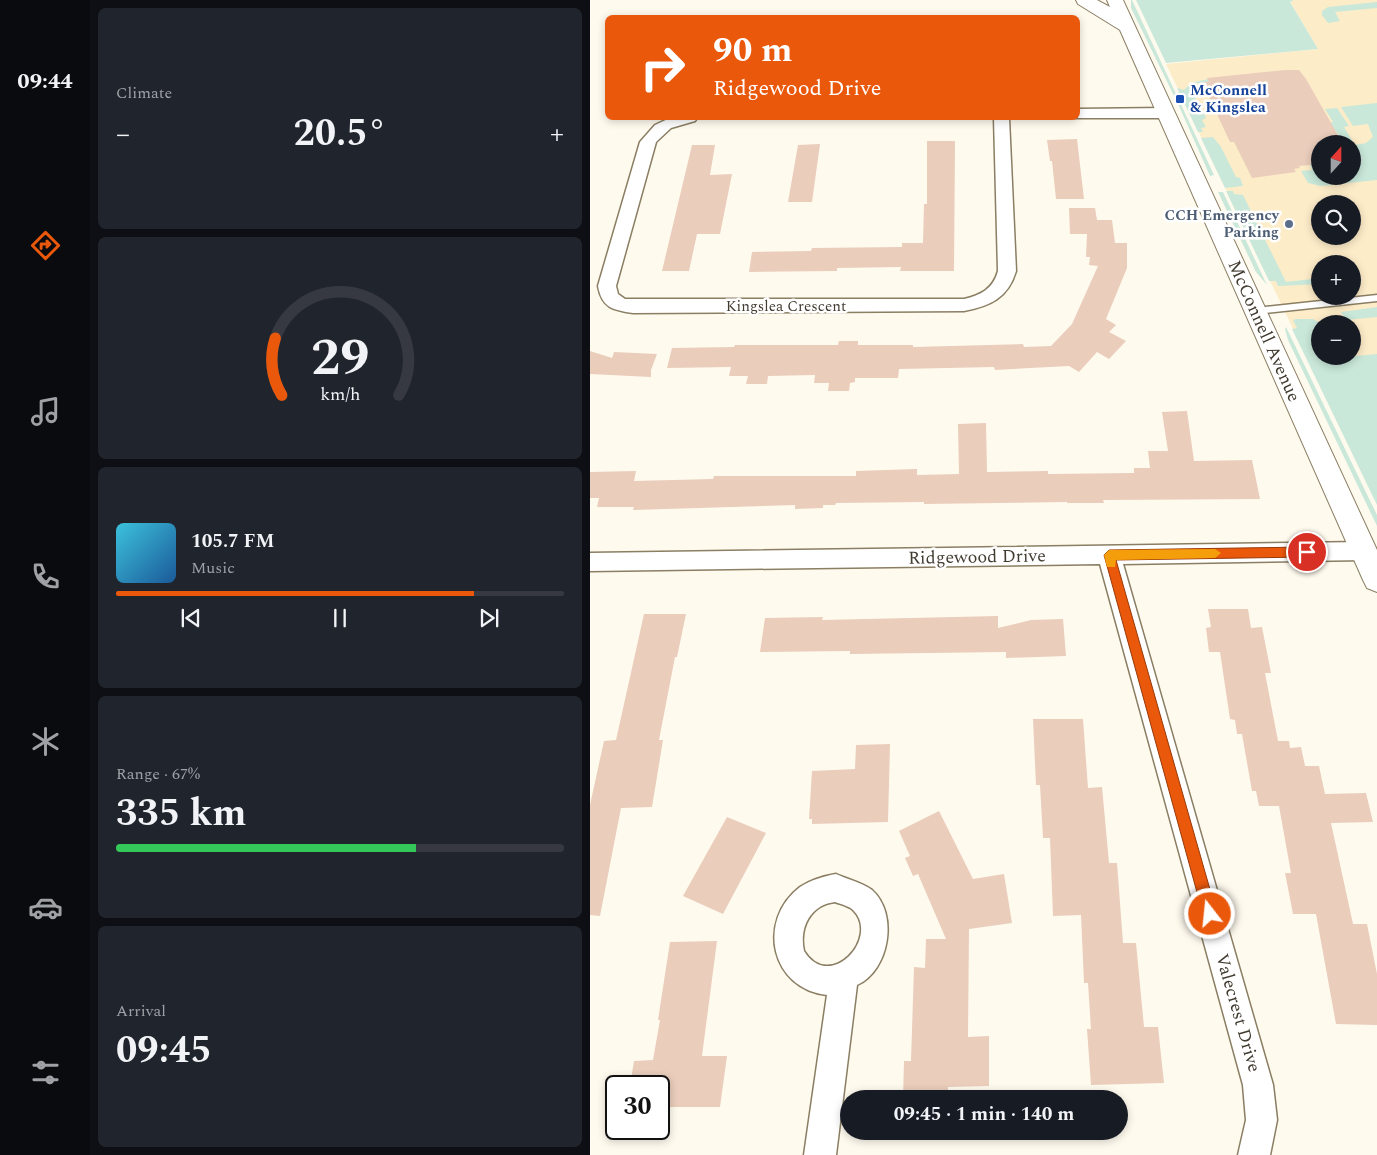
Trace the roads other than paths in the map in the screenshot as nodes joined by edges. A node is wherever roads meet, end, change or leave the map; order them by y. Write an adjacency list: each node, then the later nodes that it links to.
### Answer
1 (1084, 0): 3 (main road)
2 (1115, 0): 3 (main road, McConnell Avenue)
3 (1125, 26): 4 (main road, McConnell Avenue)
4 (1166, 113): 5 (street); 9 (main road, McConnell Avenue)
5 (1080, 114)
6 (681, 120): 7 (street, Kingslea Crescent)
7 (1001, 120)
8 (1377, 298): 9 (lane)
9 (1255, 312): 10 (main road, McConnell Avenue)
10 (1365, 551): 11 (street, Ridgewood Drive); 13 (main road, McConnell Avenue)
11 (1109, 555): 12 (street, Ridgewood Drive); 16 (street, Valecrest Drive)
12 (590, 562)
13 (1377, 580)
14 (844, 978): 15 (street)
15 (820, 1155)
16 (1254, 1155)

